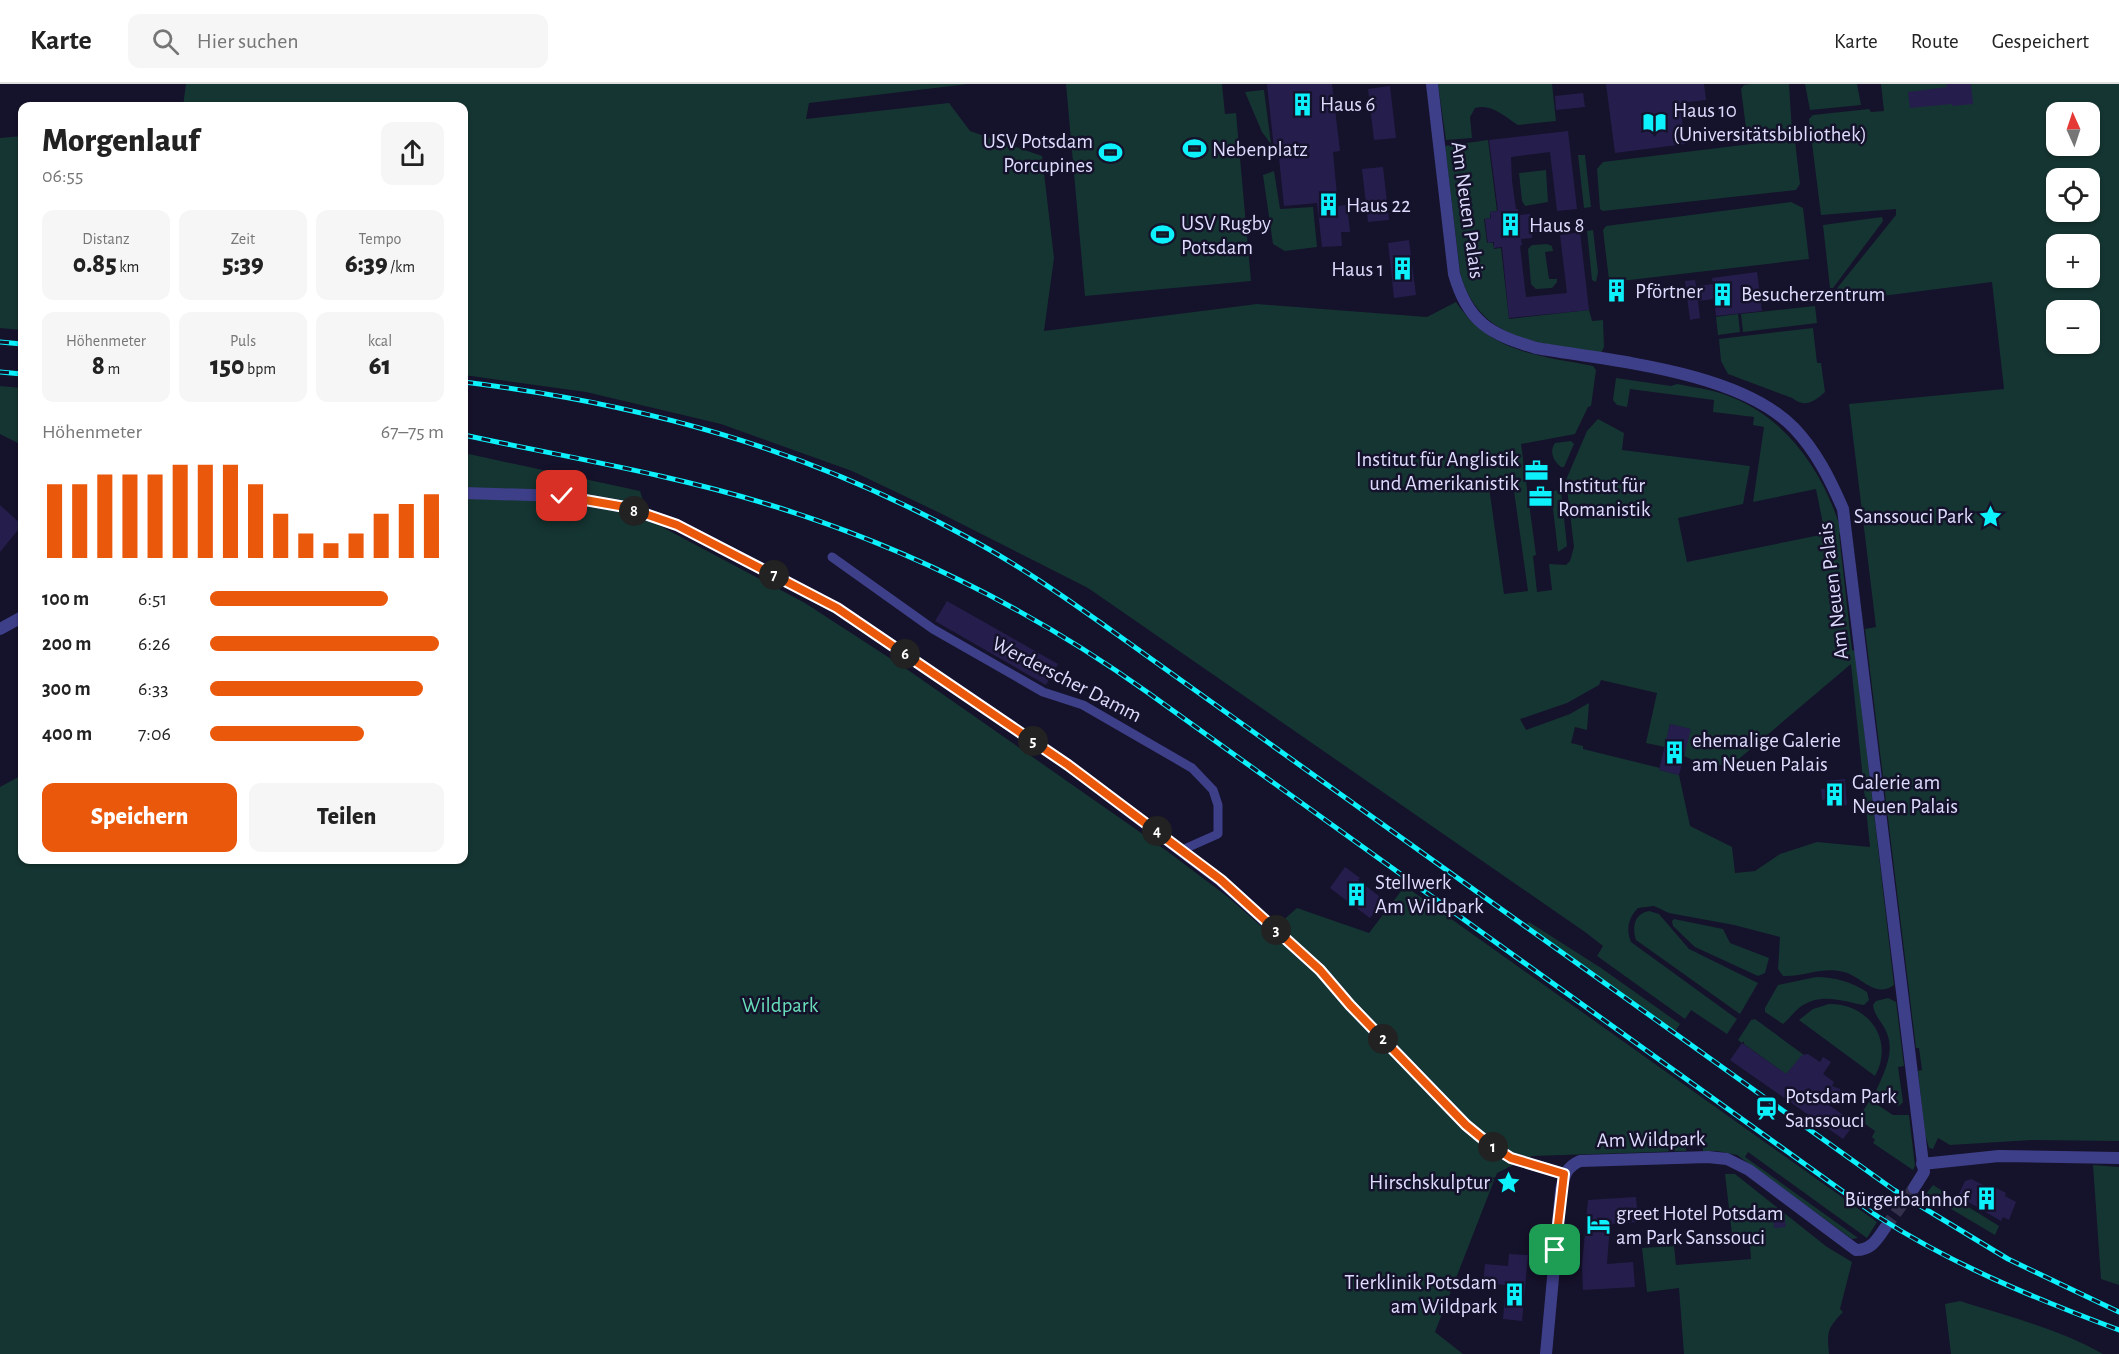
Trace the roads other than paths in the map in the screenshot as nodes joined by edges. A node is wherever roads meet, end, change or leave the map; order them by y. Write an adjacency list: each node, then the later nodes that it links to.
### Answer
1 (1432, 84): 8 (street, Am Neuen Palais)
2 (468, 493): 6 (street)
3 (832, 557): 6 (street, Werderscher Damm)
4 (18, 619): 5 (street)
5 (0, 629)
6 (1182, 850): 9 (street)
7 (2119, 1158): 8 (street)
8 (1922, 1164): 10 (street)
9 (1564, 1174): 11 (street, Am Wildpark); 12 (street)
10 (1914, 1188)
11 (1885, 1228)
12 (1546, 1354)

